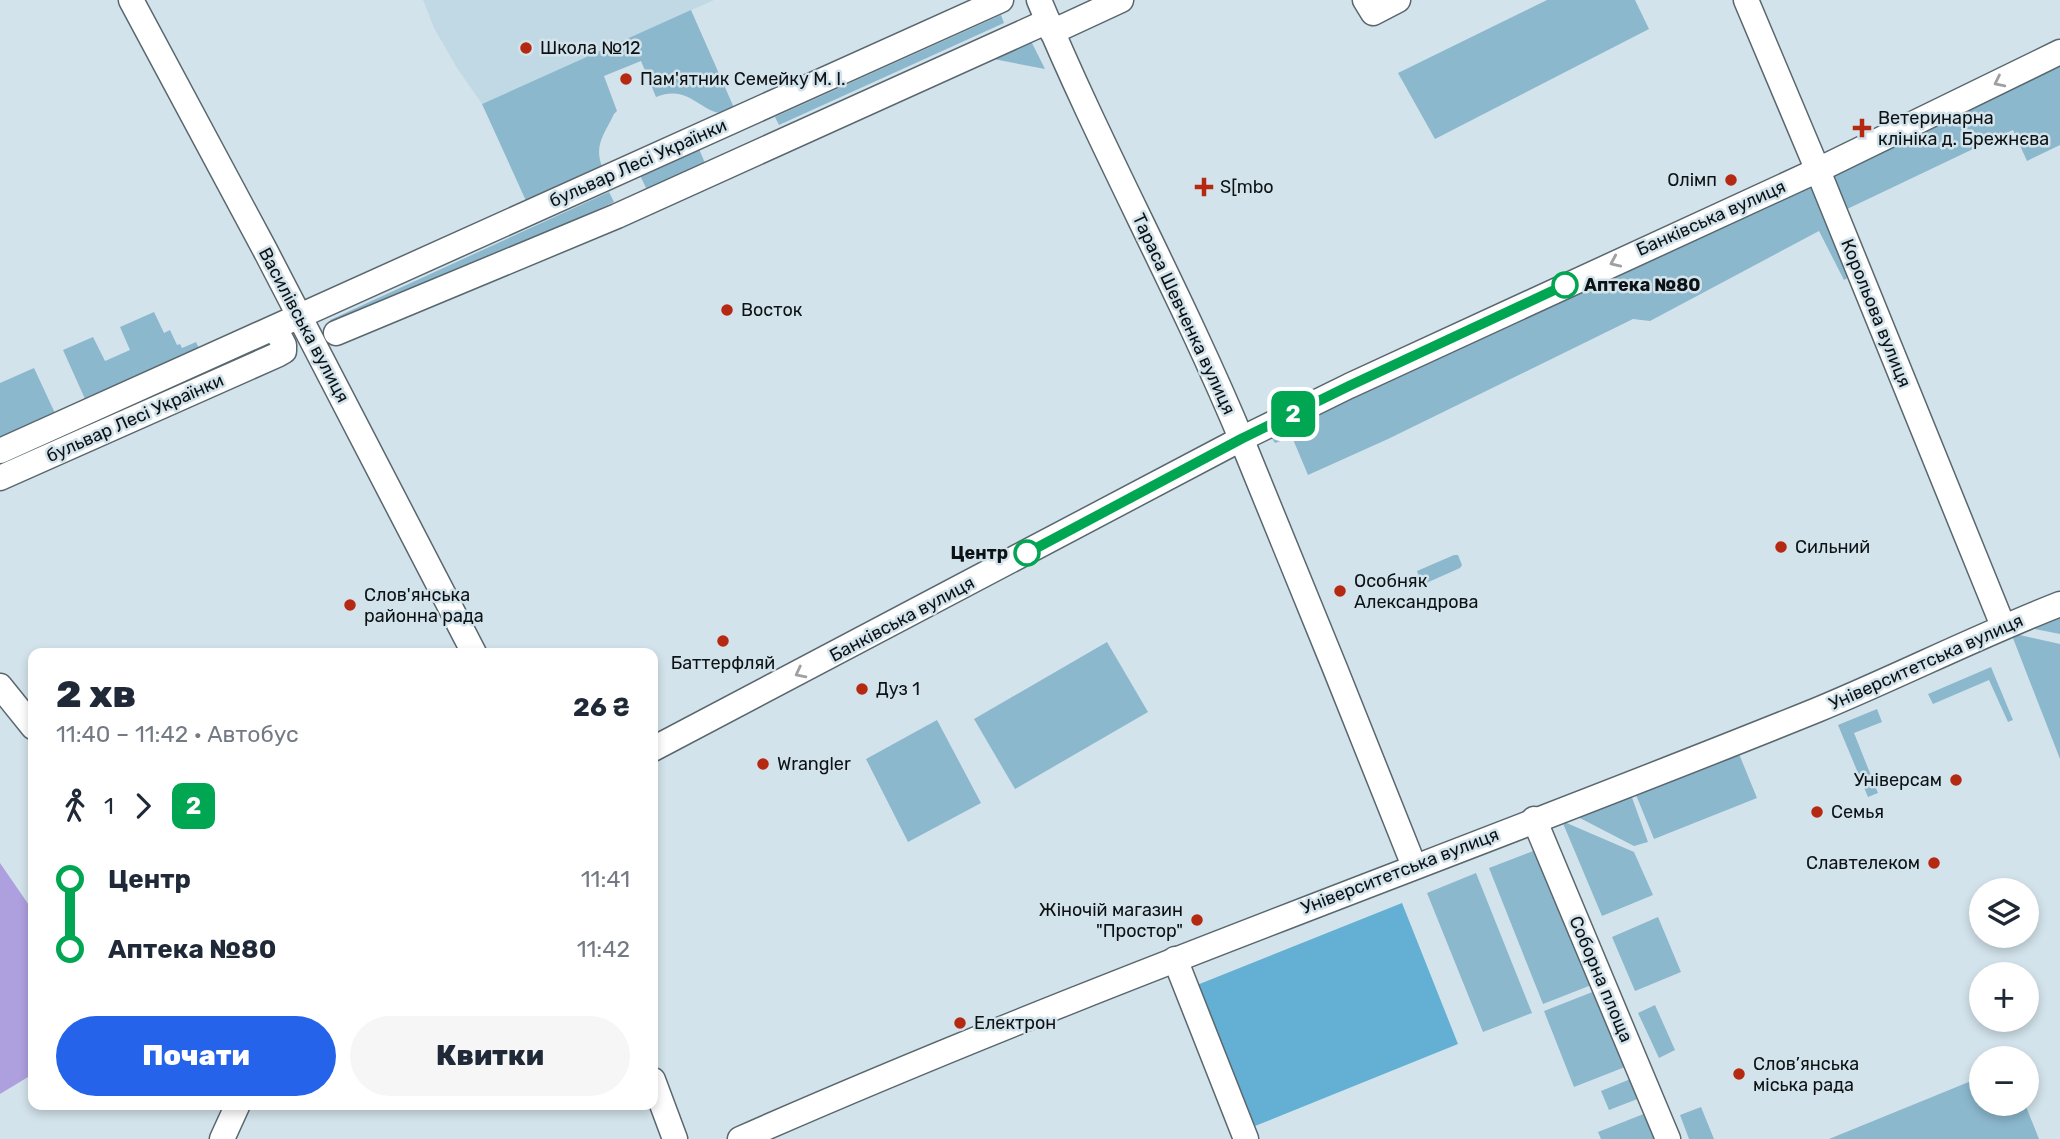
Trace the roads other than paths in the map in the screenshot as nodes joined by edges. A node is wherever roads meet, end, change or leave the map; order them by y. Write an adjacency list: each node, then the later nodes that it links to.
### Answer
1 (131, 0): 10 (street, Василівська вулиця)
2 (1001, 0): 10 (street, бульвар Лесі Українки)
3 (1121, 0): 7 (street)
4 (1365, 0): 5 (street)
5 (1398, 0)
6 (1746, 0): 9 (street, Корольова вулиця)
7 (1046, 18): 12 (street); 17 (street, Тараса Шевченка вулиця)
8 (2060, 52): 9 (street, Банківська вулиця, one-way to 9)
9 (1818, 170): 17 (street, Банківська вулиця, one-way to 17); 22 (street, Корольова вулиця)
10 (300, 317): 11 (street, бульвар Лесі Українки); 23 (street, Василівська вулиця)
11 (275, 328): 13 (street, бульвар Лесі Українки); 14 (street, бульвар Лесі Українки)
12 (336, 333)
13 (208, 357): 14 (street); 15 (street, бульвар Лесі Українки)
14 (219, 381): 15 (street, бульвар Лесі Українки)
15 (125, 409): 16 (street, бульвар Лесі Українки); 19 (street, бульвар Лесі Українки)
16 (26, 439): 18 (street, бульвар Лесі Українки); 19 (street)
17 (1241, 439): 26 (street, Банківська вулиця, one-way to 26); 28 (street, Тараса Шевченка вулиця)
18 (0, 451)
19 (36, 462): 20 (street, бульвар Лесі Українки)
20 (0, 478)
21 (2060, 604): 22 (street, Університетська вулиця)
22 (2003, 626): 27 (street, Університетська вулиця)
23 (471, 648)
24 (0, 685): 25 (street)
25 (28, 721)
26 (658, 746)
27 (1534, 819): 28 (street, Університетська вулиця); 36 (street, Соборна площа)
28 (1414, 866): 29 (street, Університетська вулиця)
29 (1175, 959): 34 (street, Університетська вулиця); 35 (street)
30 (658, 1093): 33 (street)
31 (235, 1110): 32 (street)
32 (222, 1139)
33 (675, 1139)
34 (740, 1139)
35 (1246, 1139)
36 (1668, 1139)

